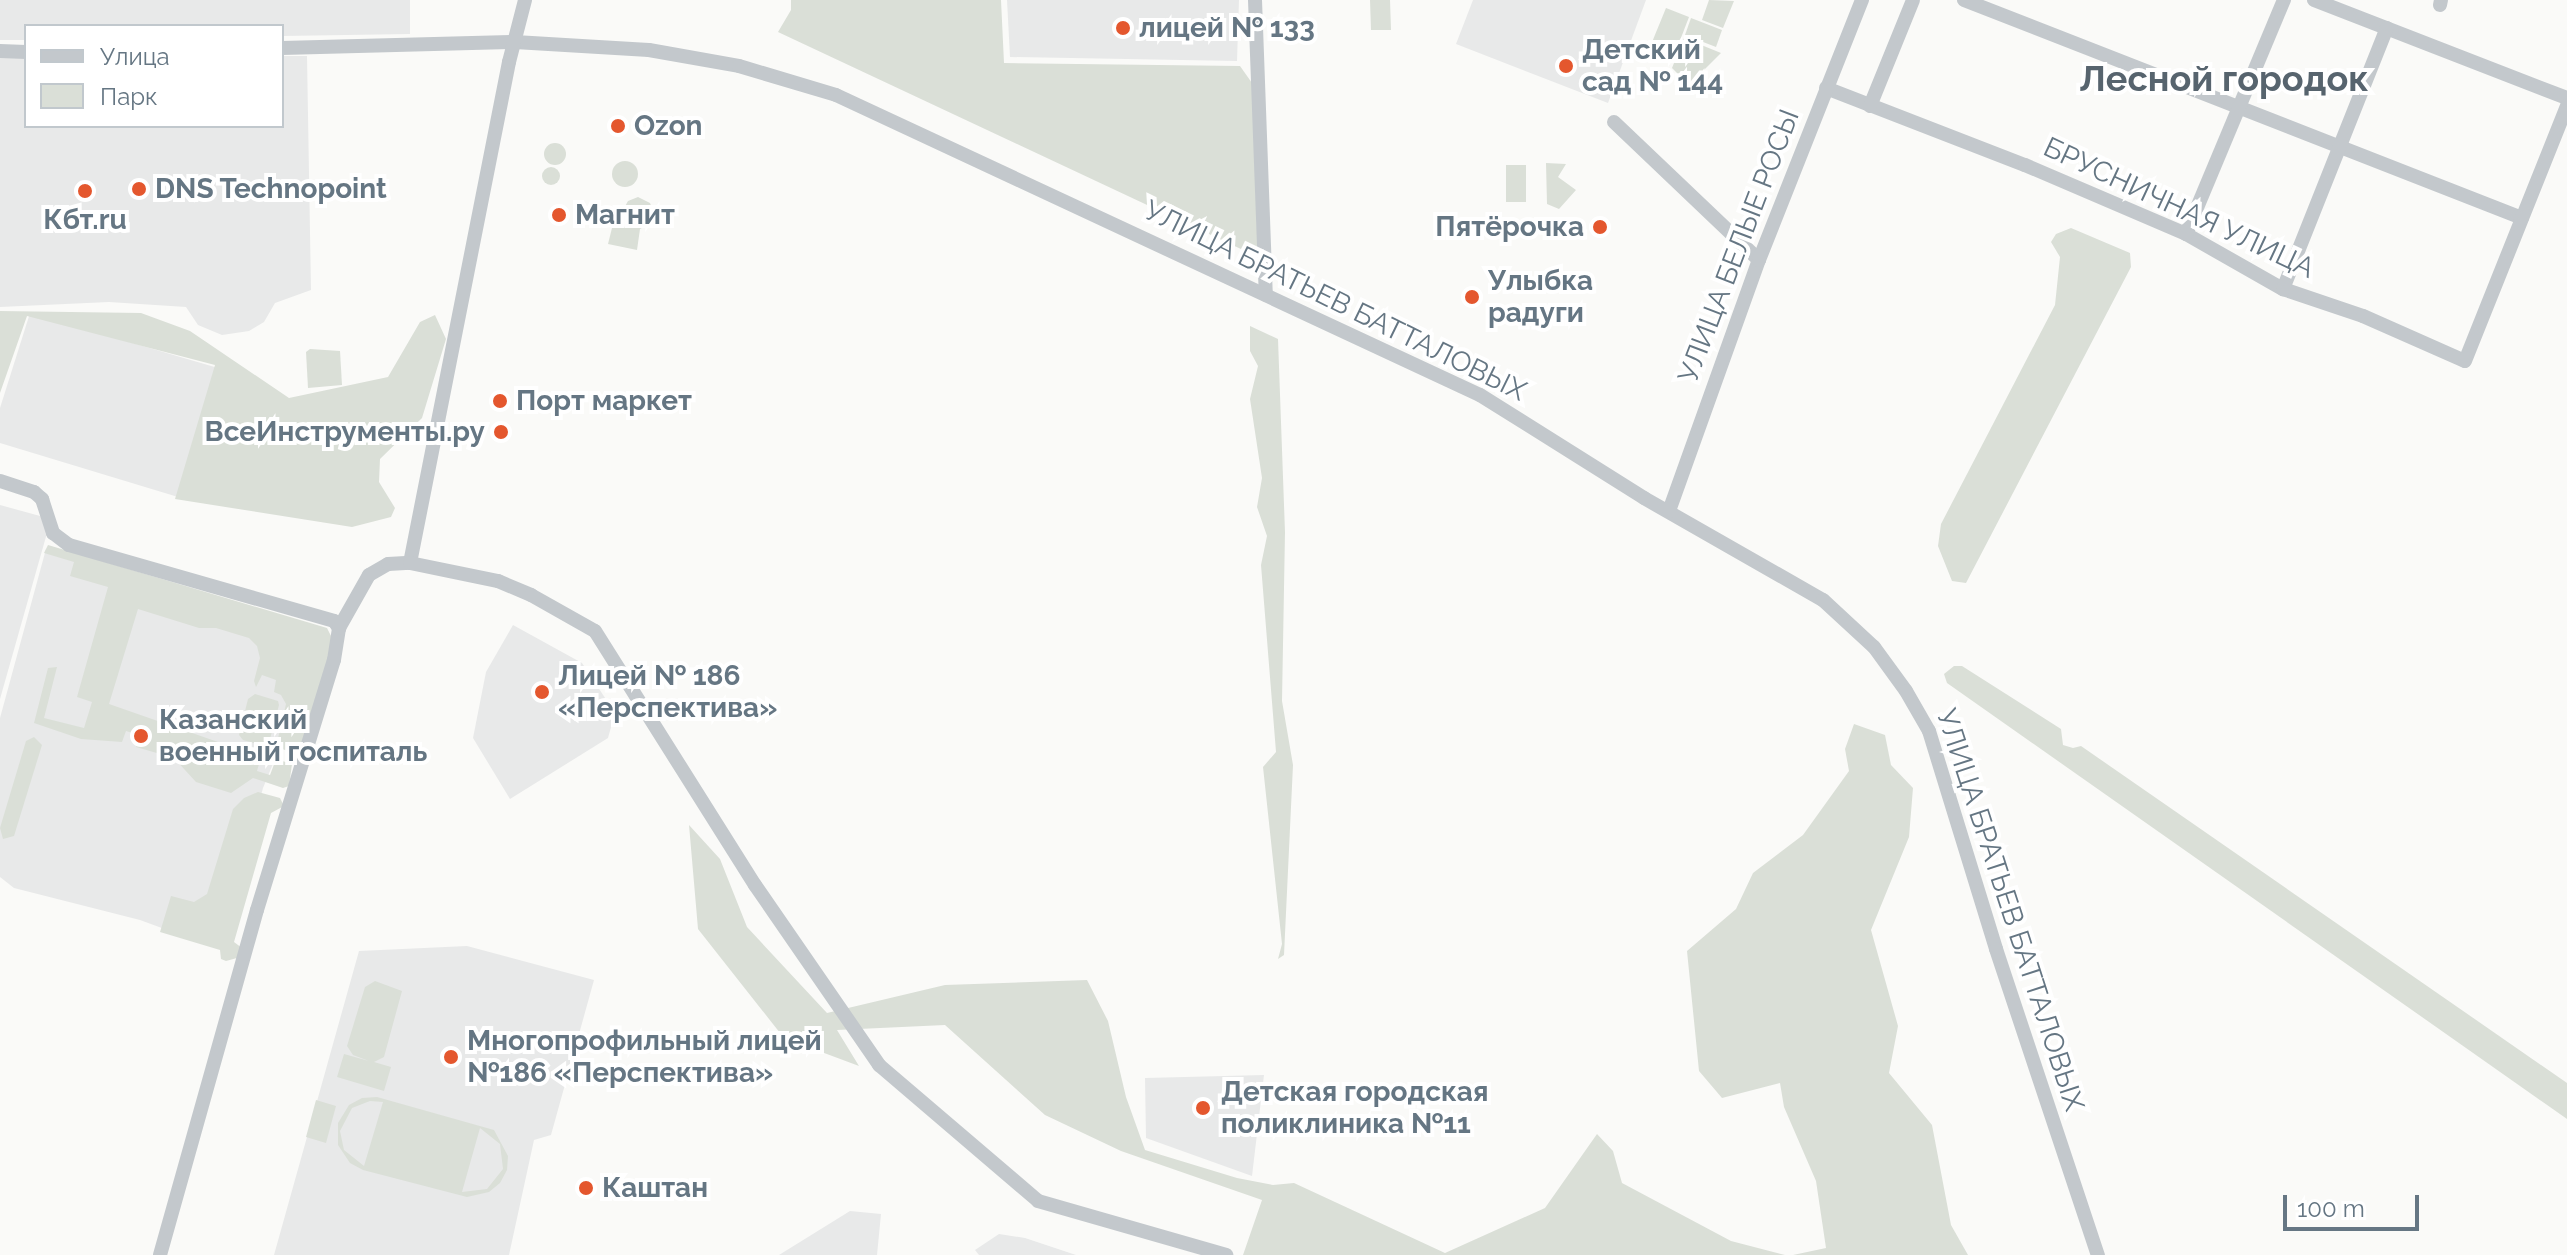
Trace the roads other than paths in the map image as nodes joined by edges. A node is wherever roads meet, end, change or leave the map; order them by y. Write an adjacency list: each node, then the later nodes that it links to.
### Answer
1 (525, 0): 9 (street)
2 (1255, 0): 24 (street)
3 (1862, 0): 13 (street, УЛИЦА БЕЛЫЕ РОСЫ)
4 (1913, 0): 15 (street)
5 (1964, 0): 17 (street)
6 (2284, 0): 17 (street)
7 (2314, 0): 8 (street)
8 (2387, 28): 14 (street); 19 (street)
9 (515, 42): 10 (street, УЛИЦА БРАТЬЕВ БАТТАЛОВЫХ); 24 (street, УЛИЦА БРАТЬЕВ БАТТАЛОВЫХ); 27 (street)
10 (284, 48)
11 (0, 51): 12 (street)
12 (24, 52)
13 (1826, 88): 15 (street, БРУСНИЧНАЯ УЛИЦА); 22 (street, УЛИЦА БЕЛЫЕ РОСЫ)
14 (2567, 98)
15 (1870, 106): 21 (street, БРУСНИЧНАЯ УЛИЦА)
16 (2567, 106): 20 (street)
17 (2240, 109): 19 (street); 21 (street)
18 (1614, 122): 22 (street)
19 (2341, 148): 20 (street); 23 (street)
20 (2522, 218): 23 (street, БРУСНИЧНАЯ УЛИЦА)
21 (2186, 234): 23 (street, БРУСНИЧНАЯ УЛИЦА)
22 (1759, 260): 26 (street, УЛИЦА БЕЛЫЕ РОСЫ)
23 (2283, 289)
24 (1266, 295): 26 (street, УЛИЦА БРАТЬЕВ БАТТАЛОВЫХ)
25 (0, 481): 28 (street)
26 (1669, 511): 31 (street, УЛИЦА БРАТЬЕВ БАТТАЛОВЫХ)
27 (410, 563): 28 (street); 30 (street)
28 (339, 628): 29 (street)
29 (160, 1255)
30 (1226, 1255)
31 (2098, 1255)

